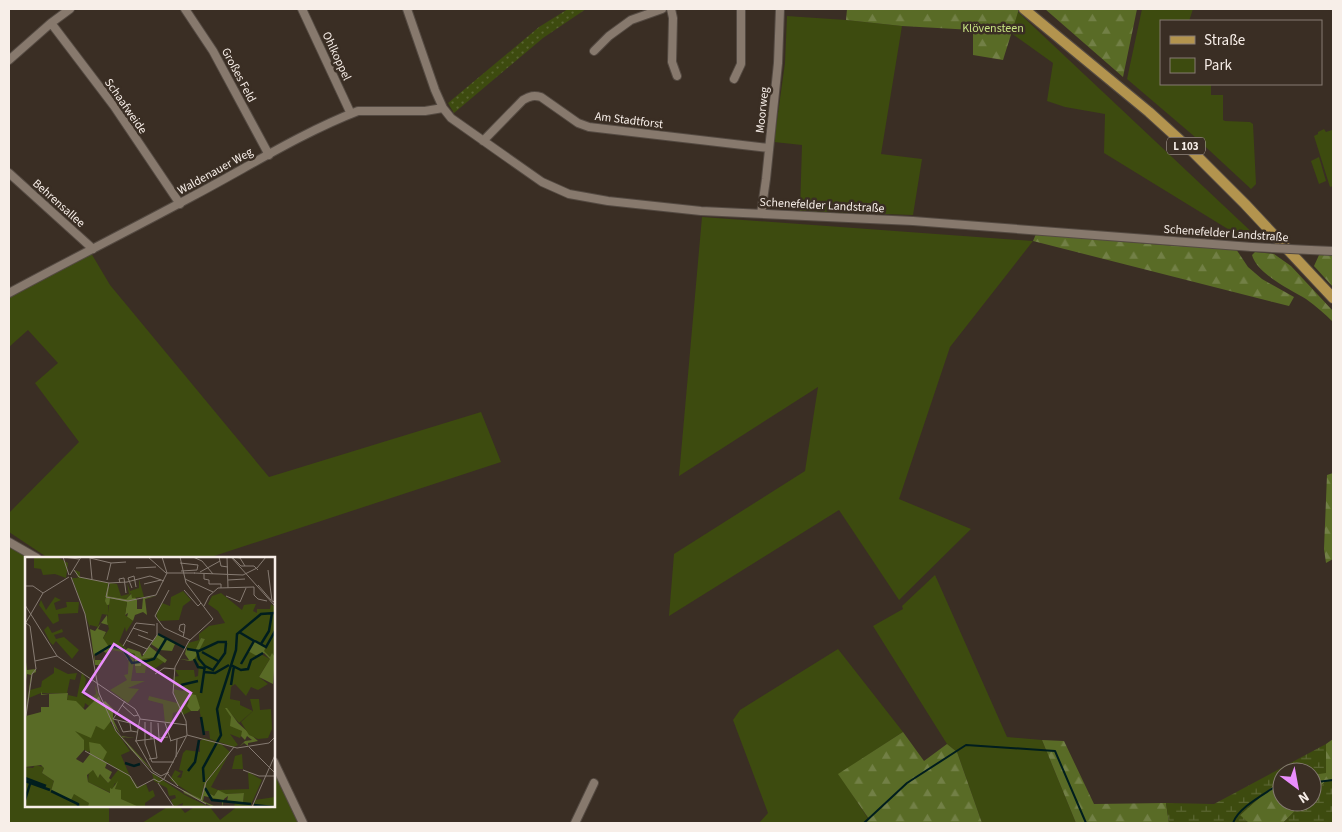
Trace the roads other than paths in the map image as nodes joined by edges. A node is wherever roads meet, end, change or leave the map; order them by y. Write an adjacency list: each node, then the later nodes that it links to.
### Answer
1 (70, 9): 10 (street)
2 (185, 9): 19 (street, Großes Feld)
3 (302, 9): 16 (street, Ohlkoppel)
4 (406, 9): 15 (street, Schenefelder Landstraße)
5 (662, 9): 11 (street)
6 (671, 9): 13 (street)
7 (741, 9): 14 (street)
8 (780, 9): 18 (street, Moorweg)
9 (1024, 9): 26 (main road, L 103)
10 (51, 23): 12 (street); 21 (street, Schaafweide)
11 (594, 51)
12 (9, 60)
13 (678, 76)
14 (734, 79)
15 (443, 108): 16 (street, Waldenauer Weg); 17 (street, Schenefelder Landstraße)
16 (351, 114): 19 (street, Waldenauer Weg)
17 (483, 141): 18 (street, Am Stadtforst); 22 (street, Schenefelder Landstraße)
18 (769, 148): 22 (street, Moorweg)
19 (269, 155): 21 (street, Waldenauer Weg)
20 (9, 173): 23 (street, Behrensallee)
21 (180, 204): 23 (street, Waldenauer Weg)
22 (761, 214): 24 (street, Schenefelder Landstraße, bridge)
23 (93, 249): 25 (street, Waldenauer Weg)
24 (1333, 251)
25 (9, 293)
26 (1333, 298)
27 (9, 542): 28 (street)
28 (35, 557)
29 (275, 764): 32 (street)
30 (594, 783): 31 (street)
31 (578, 822)
32 (304, 823)

